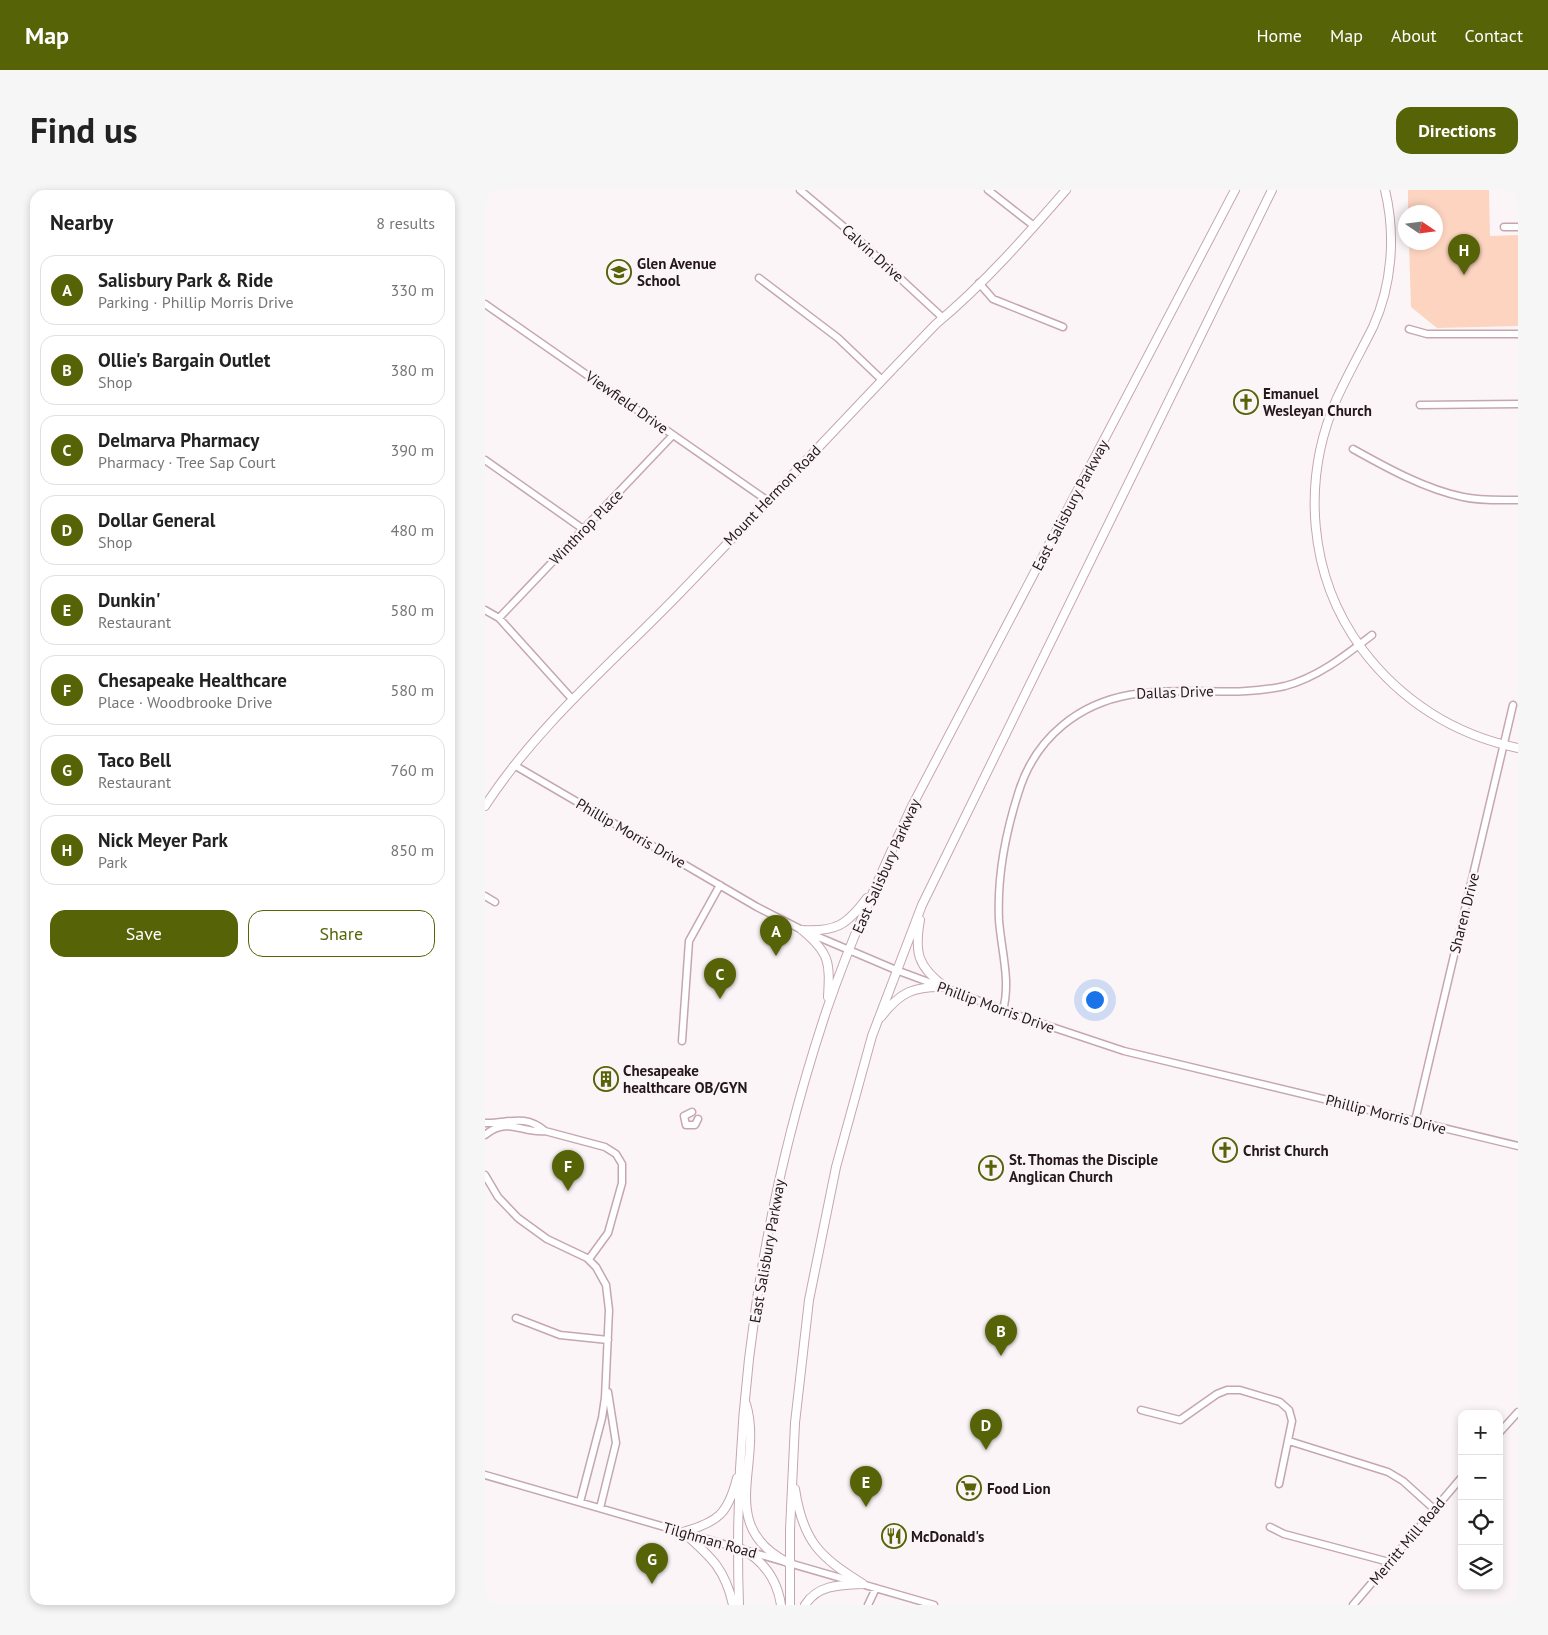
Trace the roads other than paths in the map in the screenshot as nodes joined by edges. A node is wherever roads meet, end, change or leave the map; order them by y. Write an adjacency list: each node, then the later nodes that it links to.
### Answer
1 (800, 190): 13 (street, Calvin Drive)
2 (988, 190): 7 (street)
3 (1066, 190): 7 (main road, Mount Hermon Road)
4 (1235, 190): 37 (main road, East Salisbury Parkway)
5 (1385, 190): 29 (main road)
6 (1271, 191): 40 (main road)
7 (1034, 226): 11 (main road, Mount Hermon Road)
8 (1504, 227): 9 (street)
9 (1518, 227)
10 (759, 278): 17 (street)
11 (979, 283): 13 (main road, Mount Hermon Road); 14 (street)
12 (485, 304): 20 (street, Viewfield Drive)
13 (943, 318): 17 (main road, Mount Hermon Road)
14 (1063, 326)
15 (1409, 329): 16 (street)
16 (1518, 334)
17 (882, 380): 24 (main road, Mount Hermon Road)
18 (1518, 404): 19 (street)
19 (1420, 406)
20 (673, 435): 24 (street, Viewfield Drive); 25 (street, Winthrop Place)
21 (1353, 449): 23 (street)
22 (485, 460): 25 (street)
23 (1518, 500)
24 (768, 501): 30 (main road, Mount Hermon Road)
25 (583, 529): 27 (street, Winthrop Place)
26 (485, 610): 27 (street)
27 (499, 618): 30 (street)
28 (1372, 635): 29 (street, Dallas Drive)
29 (1359, 645): 32 (main road); 46 (street, Dallas Drive)
30 (573, 700): 34 (main road, Mount Hermon Road)
31 (1513, 704): 32 (street, Sharen Drive)
32 (1505, 746): 33 (main road); 51 (street, Sharen Drive)
33 (1518, 748)
34 (514, 765): 35 (main road, Mount Hermon Road); 36 (street, Phillip Morris Drive)
35 (486, 802)
36 (720, 885): 41 (street, Phillip Morris Drive); 48 (street)
37 (874, 888): 41 (main road); 42 (main road, East Salisbury Parkway)
38 (485, 896): 39 (street)
39 (495, 902)
40 (922, 905): 43 (main road); 44 (main road)
41 (802, 930): 42 (street, Phillip Morris Drive); 45 (main road)
42 (849, 950): 43 (street, Phillip Morris Drive); 45 (main road, East Salisbury Parkway)
43 (896, 970): 44 (street, Phillip Morris Drive); 47 (main road)
44 (945, 987): 46 (street, Phillip Morris Drive); 47 (main road)
45 (828, 1008): 61 (main road, East Salisbury Parkway)
46 (1003, 1010): 51 (street, Phillip Morris Drive)
47 (877, 1022): 67 (main road)
48 (682, 1041)
49 (692, 1112): 50 (street)
50 (698, 1119)
51 (1415, 1121): 55 (street, Phillip Morris Drive)
52 (485, 1123): 53 (street)
53 (545, 1131): 54 (street); 57 (street)
54 (485, 1135)
55 (1518, 1146)
56 (485, 1175): 57 (street)
57 (589, 1259): 59 (street)
58 (516, 1318): 59 (street)
59 (608, 1340): 60 (street)
60 (606, 1382): 71 (street); 72 (street)
61 (745, 1400): 66 (main road, East Salisbury Parkway); 78 (main road)
62 (1141, 1410): 65 (street)
63 (1518, 1412): 64 (street)
64 (1503, 1429)
65 (1289, 1441): 70 (street); 73 (street)
66 (741, 1462): 75 (main road); 76 (main road, East Salisbury Parkway)
67 (792, 1473): 78 (main road); 79 (main road)
68 (485, 1475): 71 (street, Tilghman Road)
69 (1458, 1481): 73 (street, Merritt Mill Road)
70 (1279, 1484)
71 (580, 1502): 72 (street, Tilghman Road)
72 (600, 1508): 75 (street, Tilghman Road)
73 (1434, 1509): 77 (street, Merritt Mill Road)
74 (1270, 1528): 77 (street)
75 (683, 1532): 76 (street, Tilghman Road); 81 (main road)
76 (738, 1547): 78 (street, Tilghman Road); 82 (main road, East Salisbury Parkway); 83 (main road)
77 (1389, 1562): 88 (street, Merritt Mill Road)
78 (789, 1563): 79 (street, Tilghman Road); 84 (main road)
79 (863, 1584): 80 (street, Tilghman Road); 85 (main road)
80 (877, 1588): 86 (street); 87 (street, Tilghman Road)
81 (733, 1605)
82 (739, 1605)
83 (781, 1605)
84 (790, 1605)
85 (805, 1605)
86 (868, 1605)
87 (935, 1605)
88 (1353, 1605)

